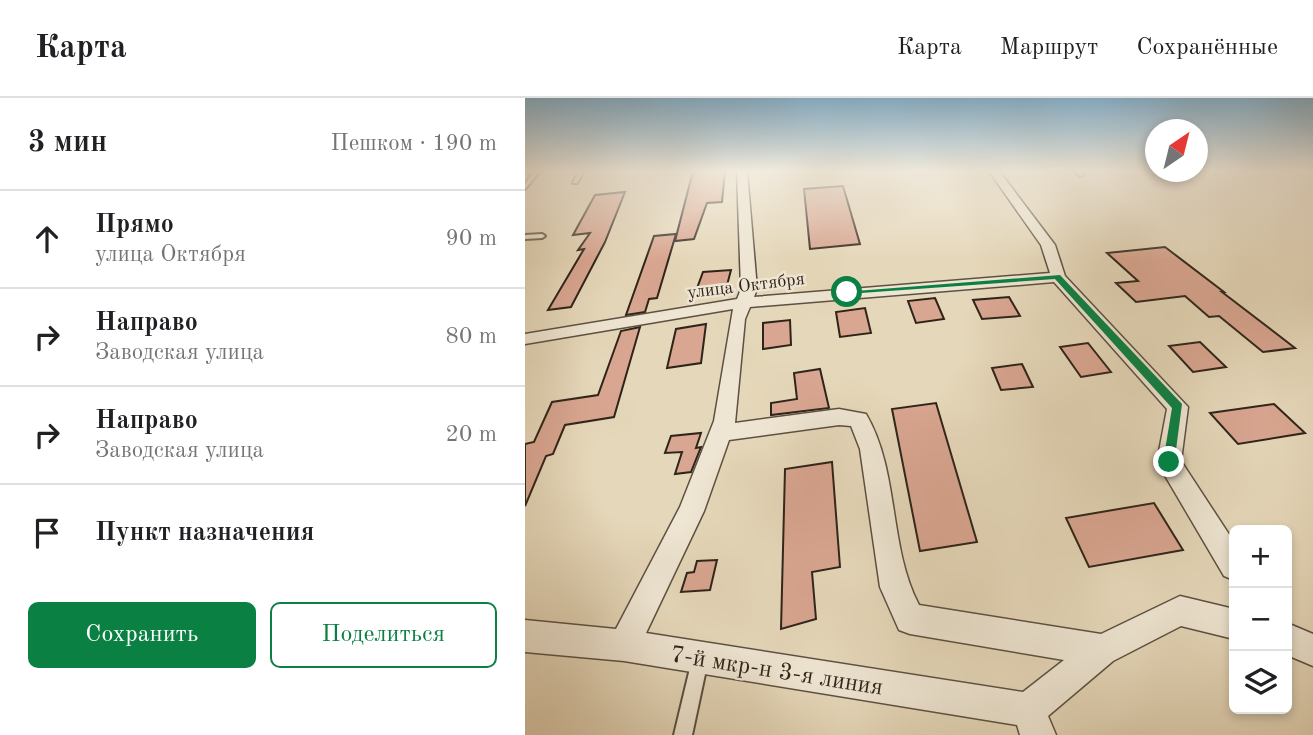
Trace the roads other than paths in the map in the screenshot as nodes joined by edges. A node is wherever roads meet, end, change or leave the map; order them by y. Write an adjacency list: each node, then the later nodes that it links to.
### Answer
1 (744, 201): 6 (street)
2 (1015, 201): 5 (street)
3 (542, 236): 4 (lane)
4 (525, 237)
5 (1058, 276): 6 (street, улица Октября); 9 (street)
6 (743, 303): 7 (street, улица Октября); 8 (street)
7 (525, 338)
8 (720, 433): 13 (street); 14 (street)
9 (1229, 558)
10 (1229, 624): 14 (street)
11 (525, 636): 13 (street, 7-й мкр-н 3-я линия)
12 (1292, 641): 15 (street)
13 (624, 645): 16 (street, 7-й мкр-н 3-я линия)
14 (1102, 650): 17 (street)
15 (1313, 650)
16 (701, 657): 17 (street, 7-й мкр-н 3-я линия); 18 (lane)
17 (1033, 722)
18 (684, 735)

